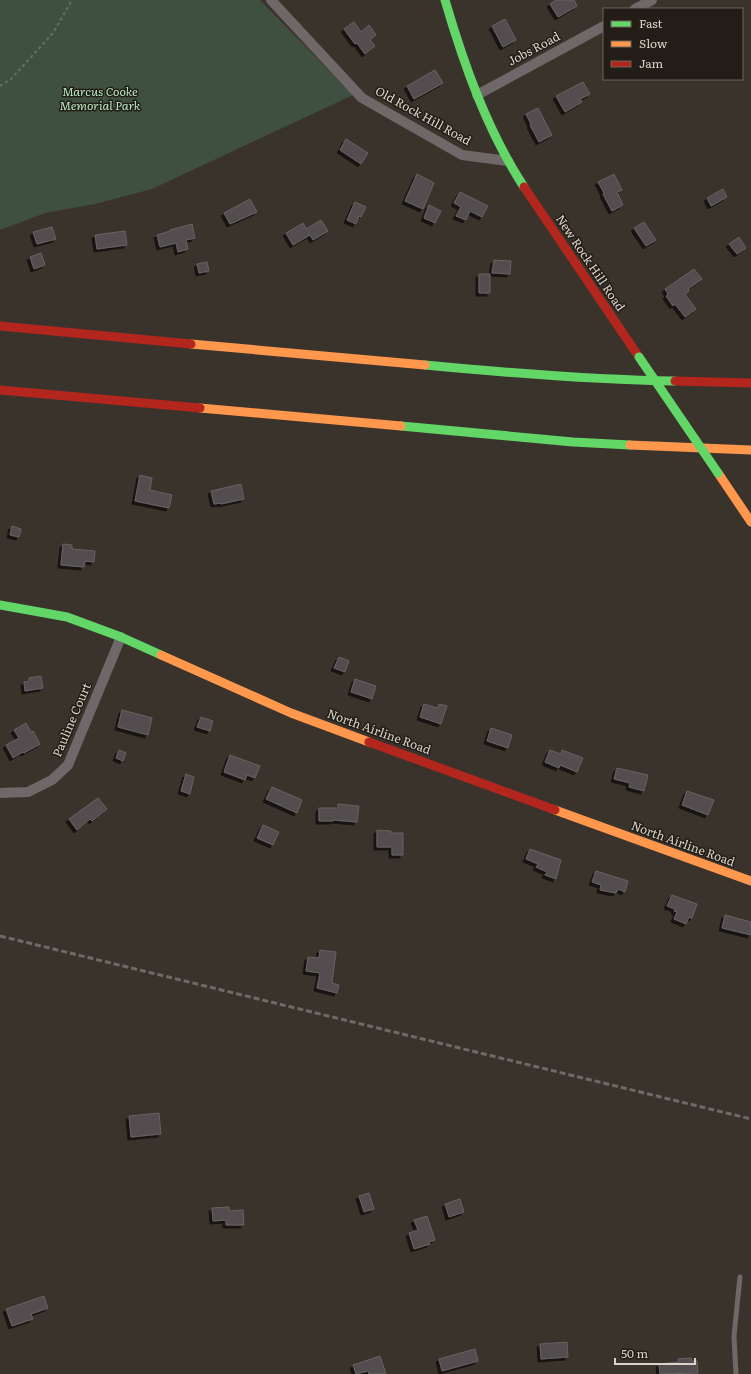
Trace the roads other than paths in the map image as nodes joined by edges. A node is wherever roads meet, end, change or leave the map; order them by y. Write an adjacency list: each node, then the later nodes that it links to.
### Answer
1 (271, 0): 7 (street, Old Rock Hill Road)
2 (445, 0): 6 (main road, New Rock Hill Road)
3 (652, 0): 4 (street)
4 (637, 8)
5 (603, 27): 6 (street, Jobs Road)
6 (477, 95): 7 (main road, New Rock Hill Road)
7 (508, 161): 12 (main road, New Rock Hill Road, bridge)
8 (0, 326): 9 (main road)
9 (751, 383)
10 (0, 390): 11 (main road)
11 (751, 450)
12 (751, 522)
13 (0, 605): 14 (main road, North Airline Road)
14 (121, 637): 15 (street, Pauline Court); 16 (main road, North Airline Road)
15 (0, 793)
16 (751, 881)
17 (740, 1276): 18 (lane)
18 (736, 1374)

